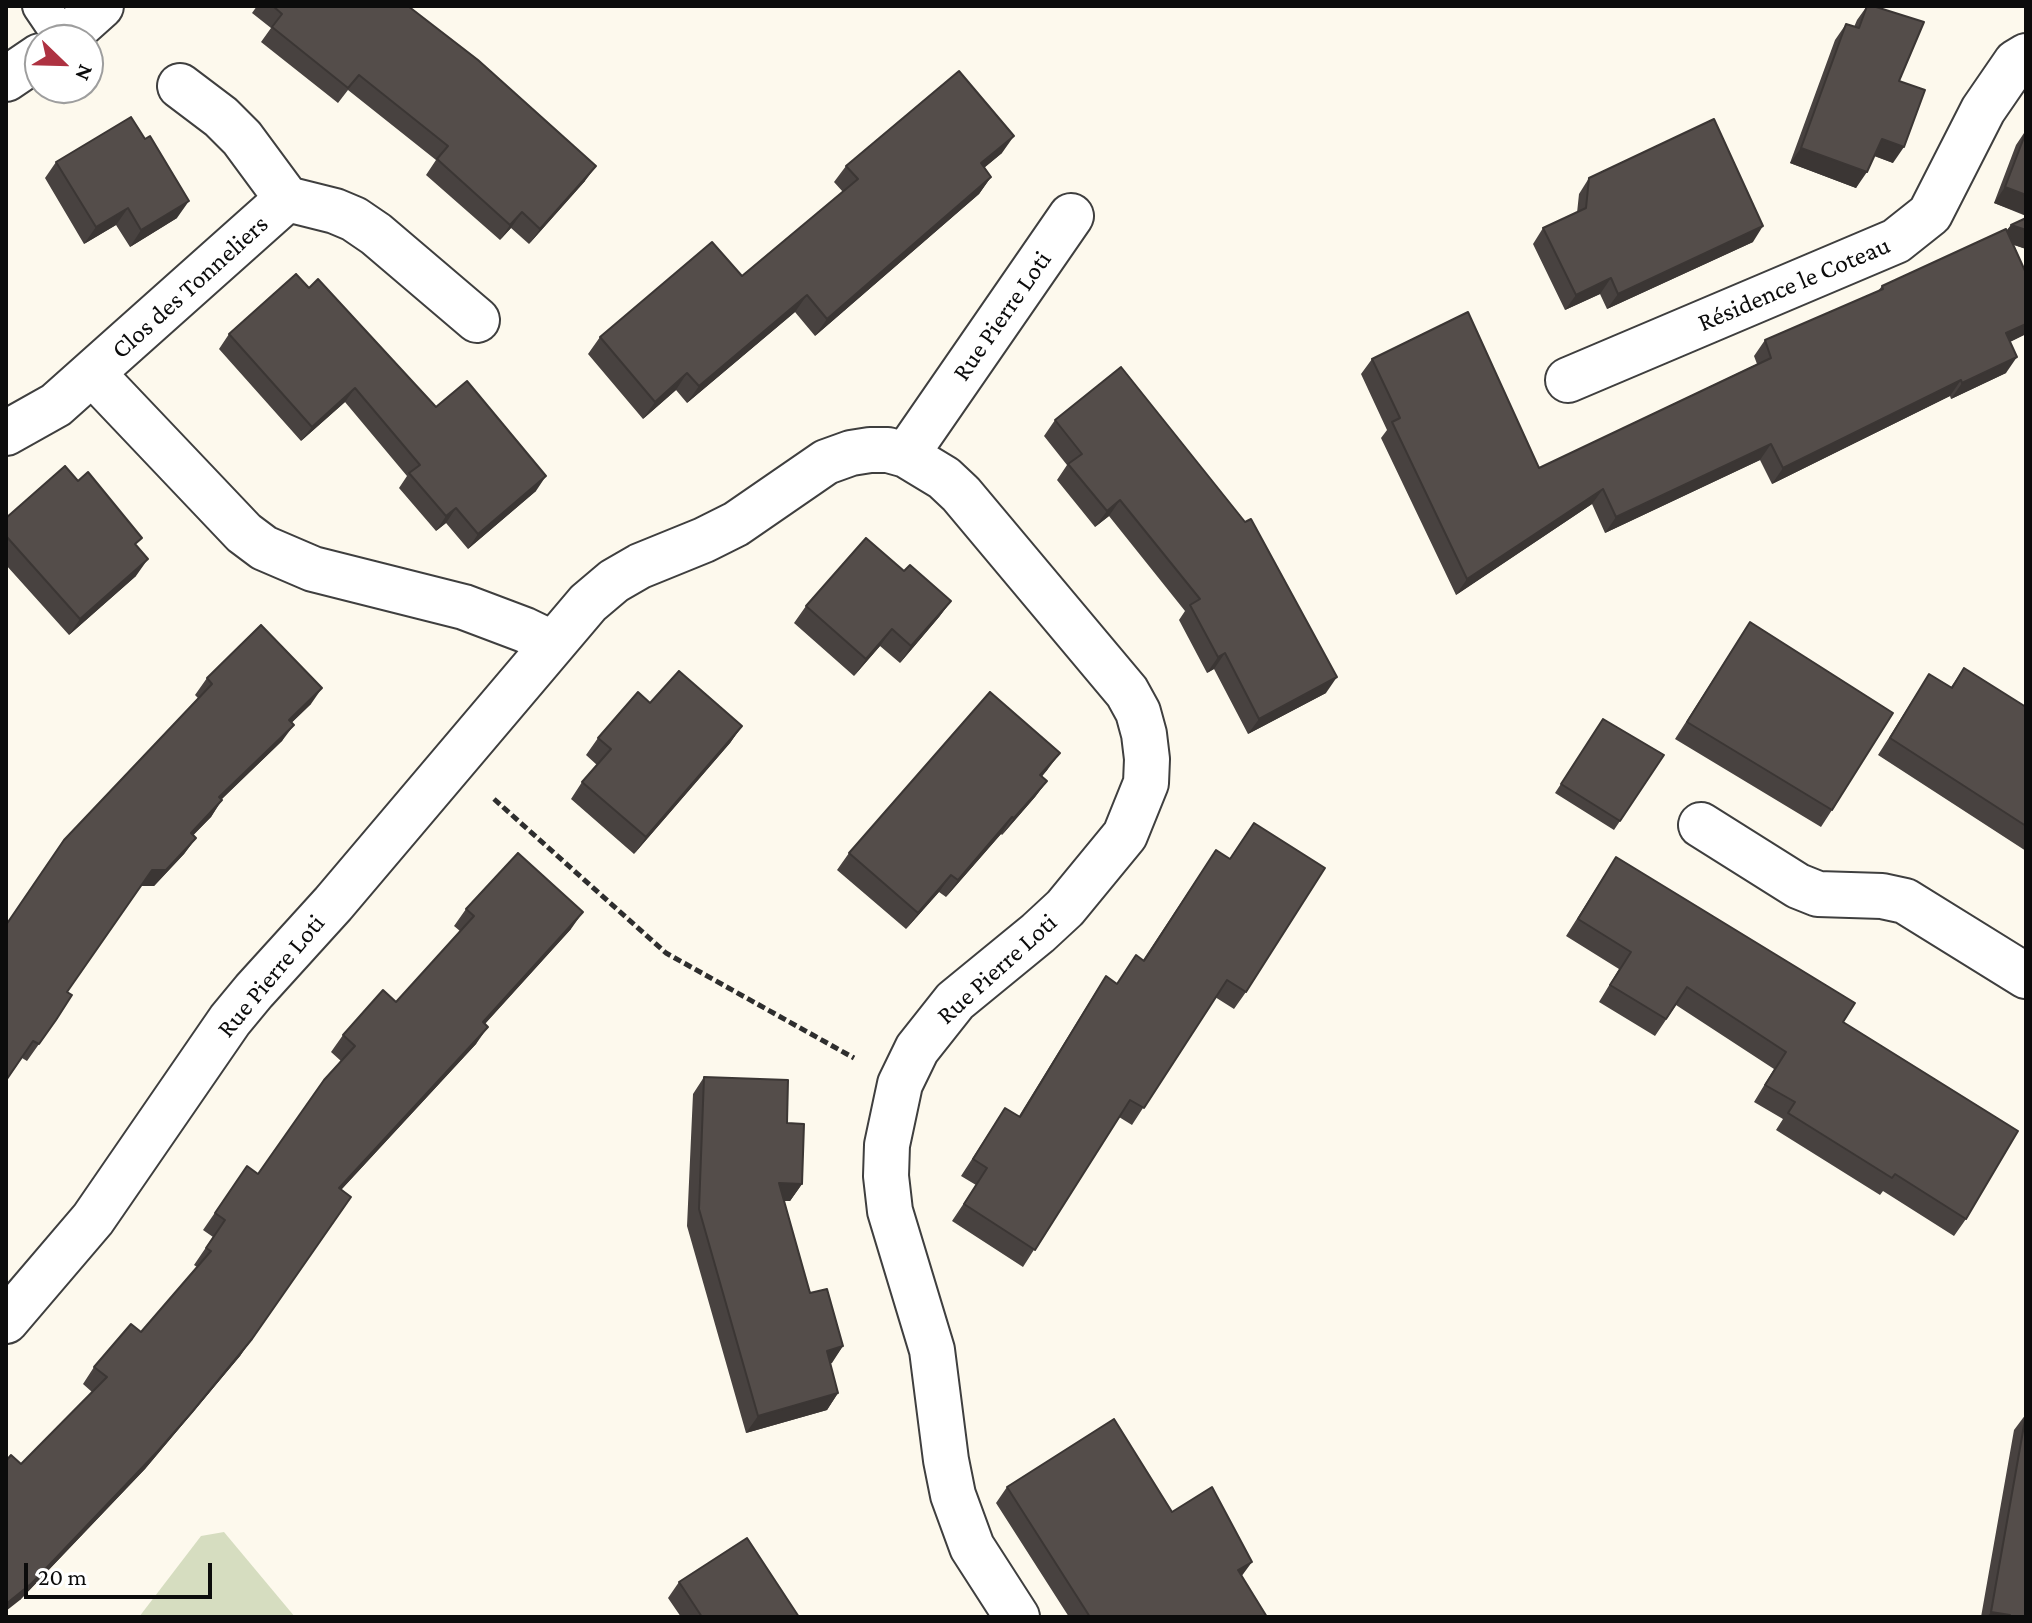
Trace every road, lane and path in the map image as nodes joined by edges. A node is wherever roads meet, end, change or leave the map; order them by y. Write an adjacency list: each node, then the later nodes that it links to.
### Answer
1 (41, 6): 3 (lane)
2 (101, 6): 4 (street)
3 (53, 24)
4 (81, 24)
5 (2026, 56): 13 (street, Résidence le Coteau)
6 (24, 67): 7 (street)
7 (6, 79)
8 (180, 86): 9 (street, Clos des Tonneliers)
9 (287, 199): 11 (street, Clos des Tonneliers); 12 (street, Clos des Tonneliers)
10 (1071, 216): 15 (street, Rue Pierre Loti)
11 (477, 320)
12 (93, 374): 14 (street, Clos des Tonneliers); 16 (street, Clos des Tonneliers)
13 (1568, 380)
14 (6, 433)
15 (906, 455): 16 (street, Rue Pierre Loti); 20 (street, Rue Pierre Loti)
16 (552, 643): 17 (street, Rue Pierre Loti)
17 (452, 761): 20 (path); 21 (street, Rue Pierre Loti)
18 (1701, 825): 19 (street)
19 (2026, 976)
20 (900, 1084): 22 (street, Rue Pierre Loti)
21 (6, 1321)
22 (1017, 1617)

